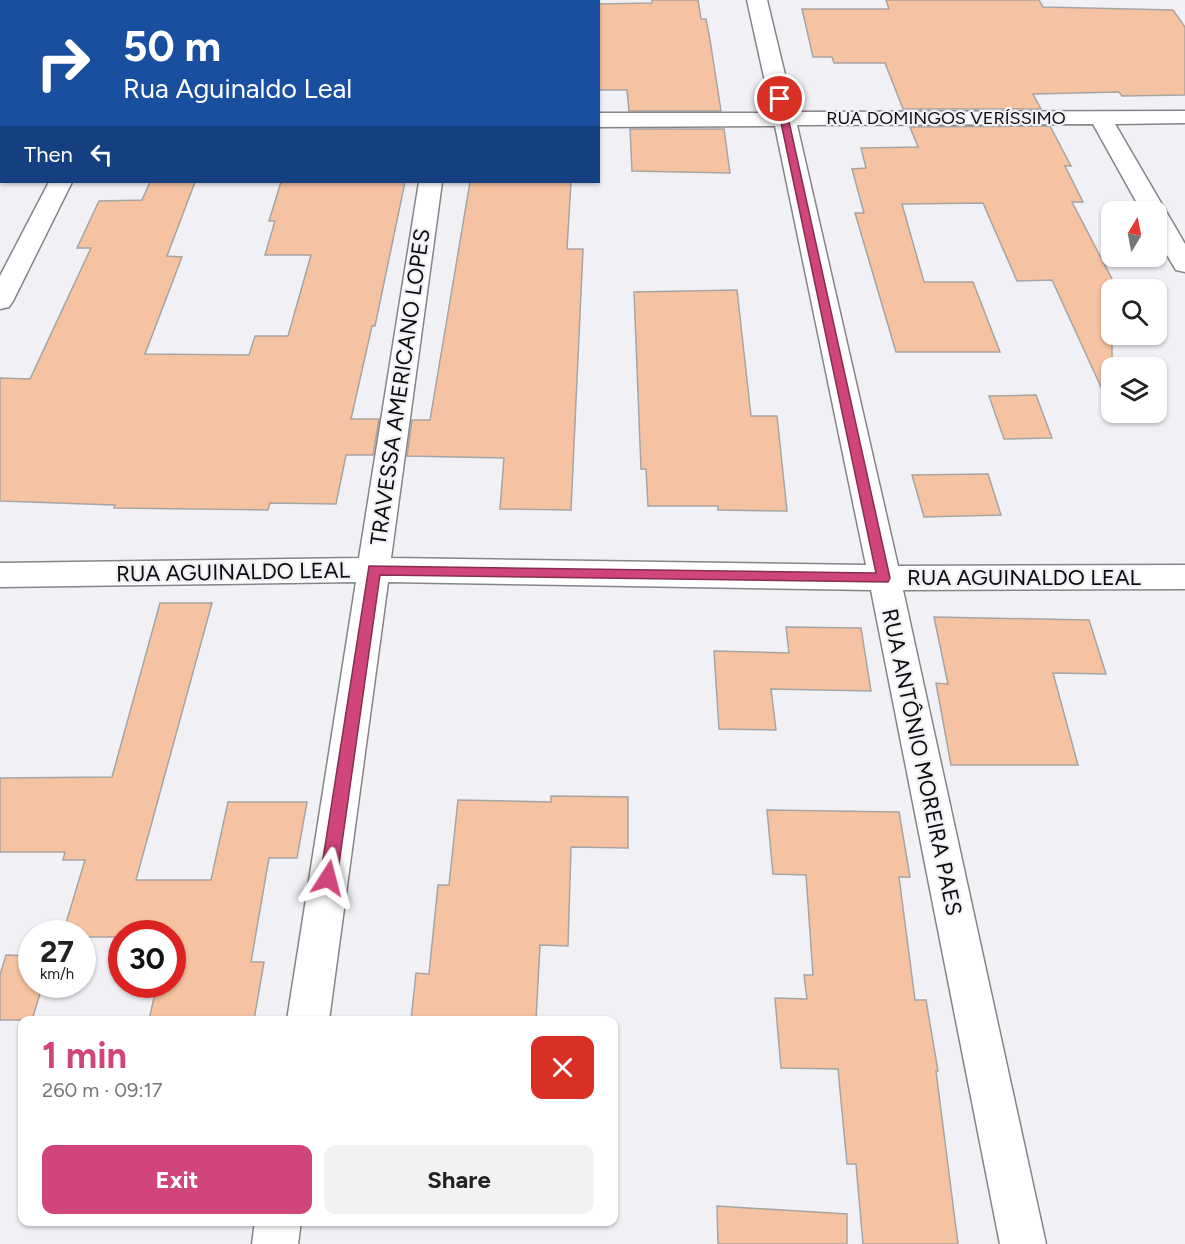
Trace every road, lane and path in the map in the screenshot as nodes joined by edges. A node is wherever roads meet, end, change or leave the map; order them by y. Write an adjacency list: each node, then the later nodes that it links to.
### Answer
1 (757, 0): 4 (street, RUA ANTÔNIO MOREIRA PAES)
2 (1100, 117): 3 (street, RUA DOMINGOS VERÍSSIMO); 4 (street, RUA DOMINGOS VERÍSSIMO); 8 (street)
3 (1185, 117)
4 (785, 118): 5 (street, RUA DOMINGOS VERÍSSIMO); 15 (street, RUA ANTÔNIO MOREIRA PAES)
5 (600, 120)
6 (59, 183): 11 (street)
7 (430, 183): 12 (street, TRAVESSA AMERICANO LOPES)
8 (1148, 201)
9 (1167, 235): 10 (street)
10 (1185, 265)
11 (0, 301)
12 (374, 570): 13 (street, RUA AGUINALDO LEAL); 15 (street, RUA AGUINALDO LEAL); 16 (street, TRAVESSA AMERICANO LOPES)
13 (0, 575)
14 (1185, 576): 15 (street, RUA AGUINALDO LEAL)
15 (884, 578): 19 (street, RUA ANTÔNIO MOREIRA PAES)
16 (309, 1016)
17 (277, 1226): 18 (street)
18 (275, 1244)
19 (1023, 1244)

